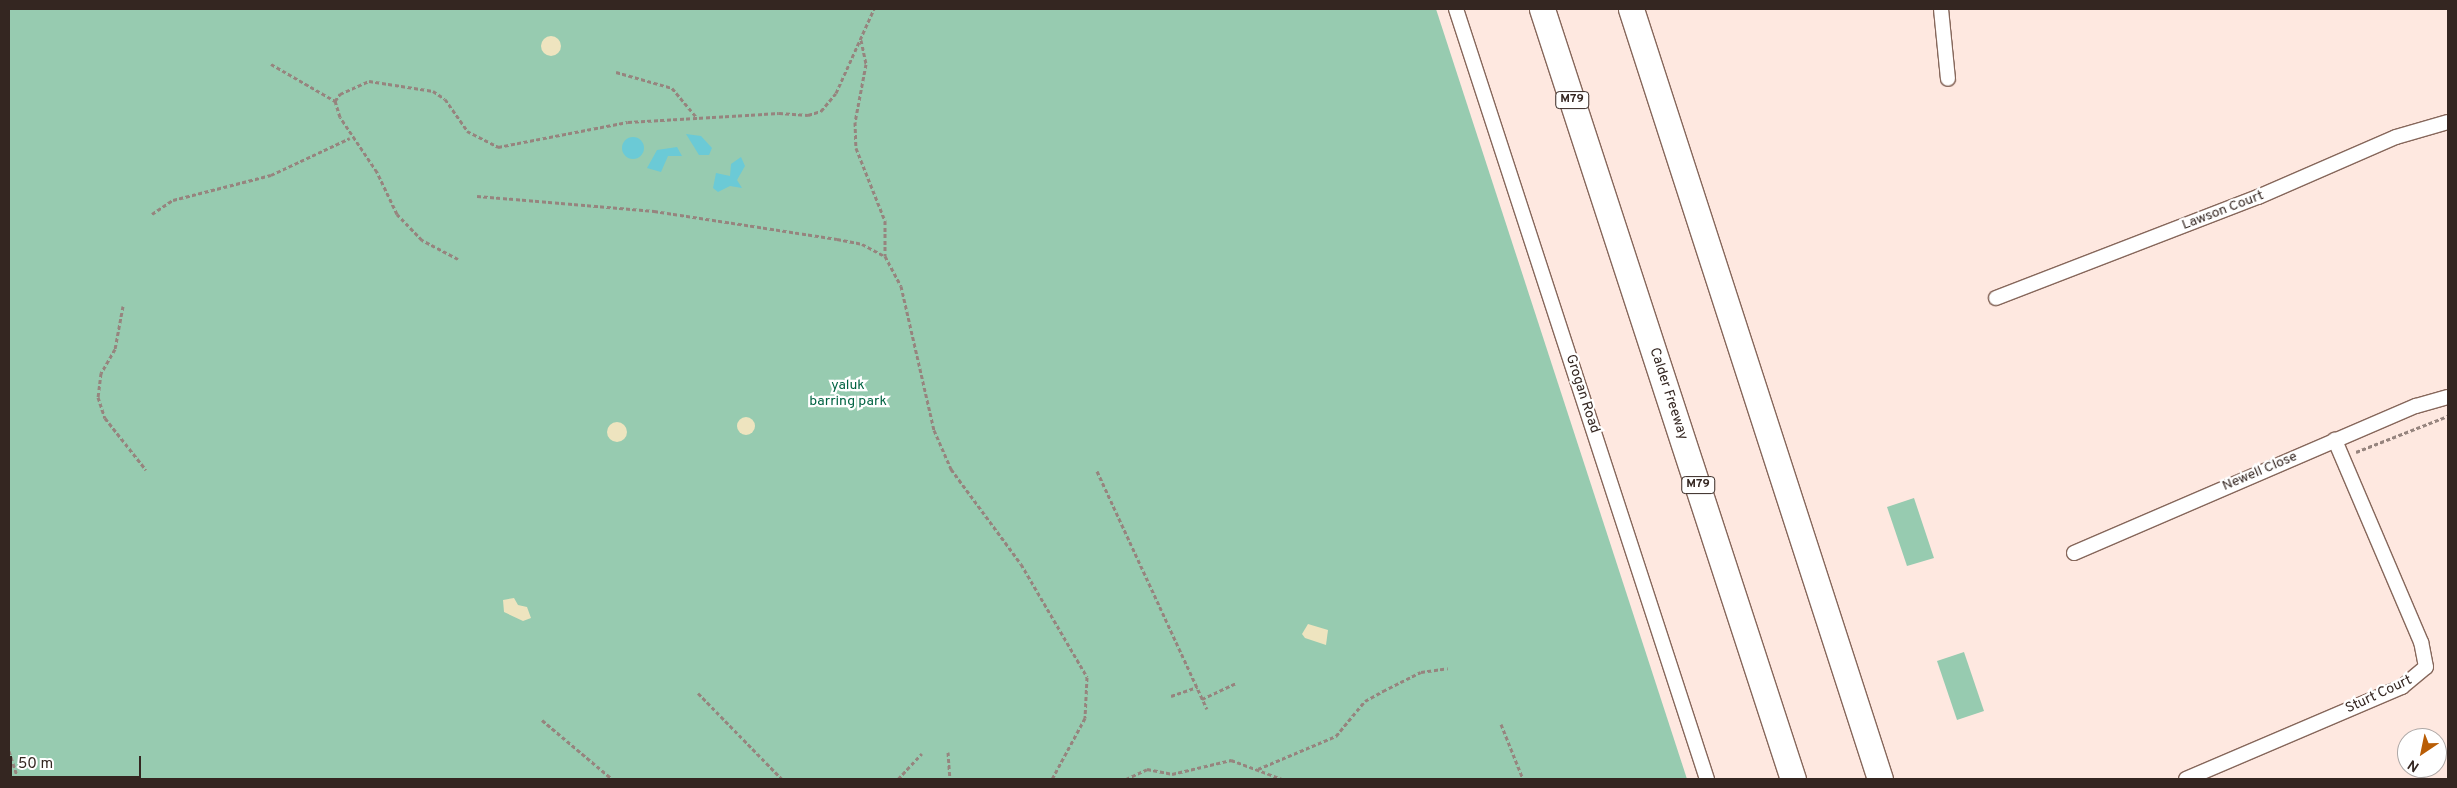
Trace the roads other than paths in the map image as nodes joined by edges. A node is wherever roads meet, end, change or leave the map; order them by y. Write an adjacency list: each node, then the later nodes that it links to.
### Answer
1 (1456, 9): 13 (street, Grogan Road)
2 (1542, 9): 7 (highway, Calder Freeway / M79)
3 (1631, 9): 12 (highway)
4 (1941, 9): 5 (street)
5 (1948, 79)
6 (2448, 122): 8 (street, Lawson Court)
7 (1602, 191): 14 (highway); 15 (highway, Calder Freeway / M79)
8 (1996, 298)
9 (2448, 397): 10 (street, Newell Close)
10 (2335, 440): 11 (street, Newell Close); 18 (street, Sturt Court)
11 (2074, 553)
12 (1808, 556): 16 (highway); 17 (highway)
13 (1707, 779)
14 (1780, 779)
15 (1793, 779)
16 (1880, 779)
17 (1897, 779)
18 (2186, 779)

